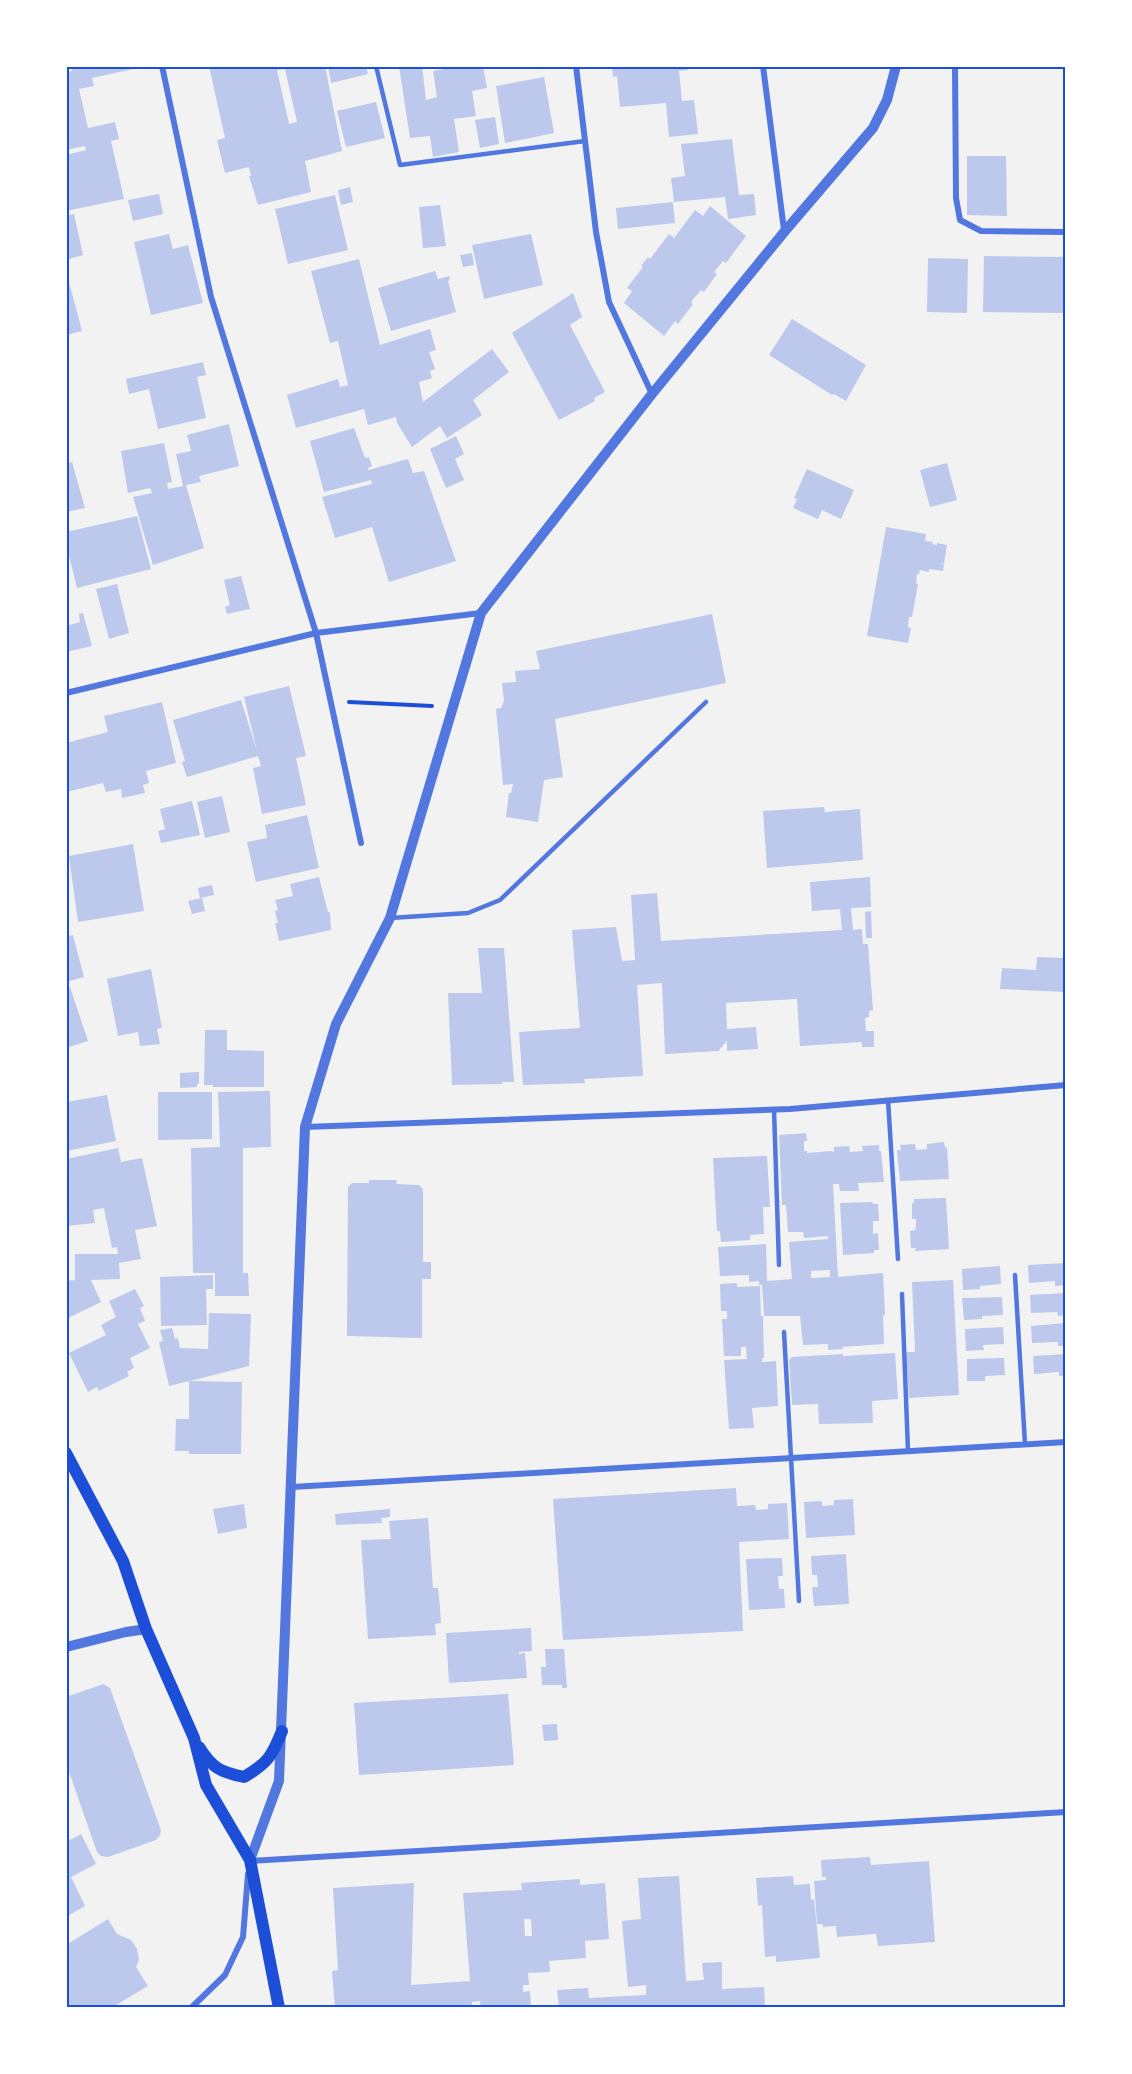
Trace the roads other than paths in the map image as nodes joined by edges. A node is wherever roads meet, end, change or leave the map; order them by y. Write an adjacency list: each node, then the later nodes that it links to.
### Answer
1 (162, 66): 12 (street)
2 (375, 66): 7 (lane)
3 (576, 66): 7 (street)
4 (763, 66): 8 (street)
5 (896, 66): 8 (street)
6 (955, 66): 9 (street)
7 (585, 141): 10 (street)
8 (784, 231): 10 (street)
9 (1066, 232)
10 (651, 394): 11 (street)
11 (481, 613): 12 (street); 16 (street)
12 (316, 633): 13 (street); 15 (street)
13 (66, 693)
14 (706, 702): 16 (lane)
15 (361, 843)
16 (390, 918): 20 (street)
17 (1066, 1086): 18 (street)
18 (888, 1100): 19 (street); 21 (lane)
19 (774, 1109): 20 (street); 22 (lane)
20 (305, 1127): 31 (street)
21 (898, 1259)
22 (779, 1265)
23 (1015, 1275): 27 (lane)
24 (902, 1294): 28 (lane)
25 (784, 1332): 30 (lane)
26 (1066, 1442): 27 (street)
27 (1025, 1444): 28 (street)
28 (908, 1451): 30 (street)
29 (66, 1453): 33 (main road)
30 (791, 1459): 31 (street); 32 (lane)
31 (292, 1487): 35 (street)
32 (799, 1601)
33 (146, 1629): 34 (street); 36 (main road)
34 (66, 1647)
35 (282, 1731): 36 (main road); 38 (street)
36 (194, 1738): 38 (main road)
37 (1066, 1812): 38 (street)
38 (250, 1860): 39 (street); 40 (main road)
39 (191, 2008)
40 (279, 2008)

